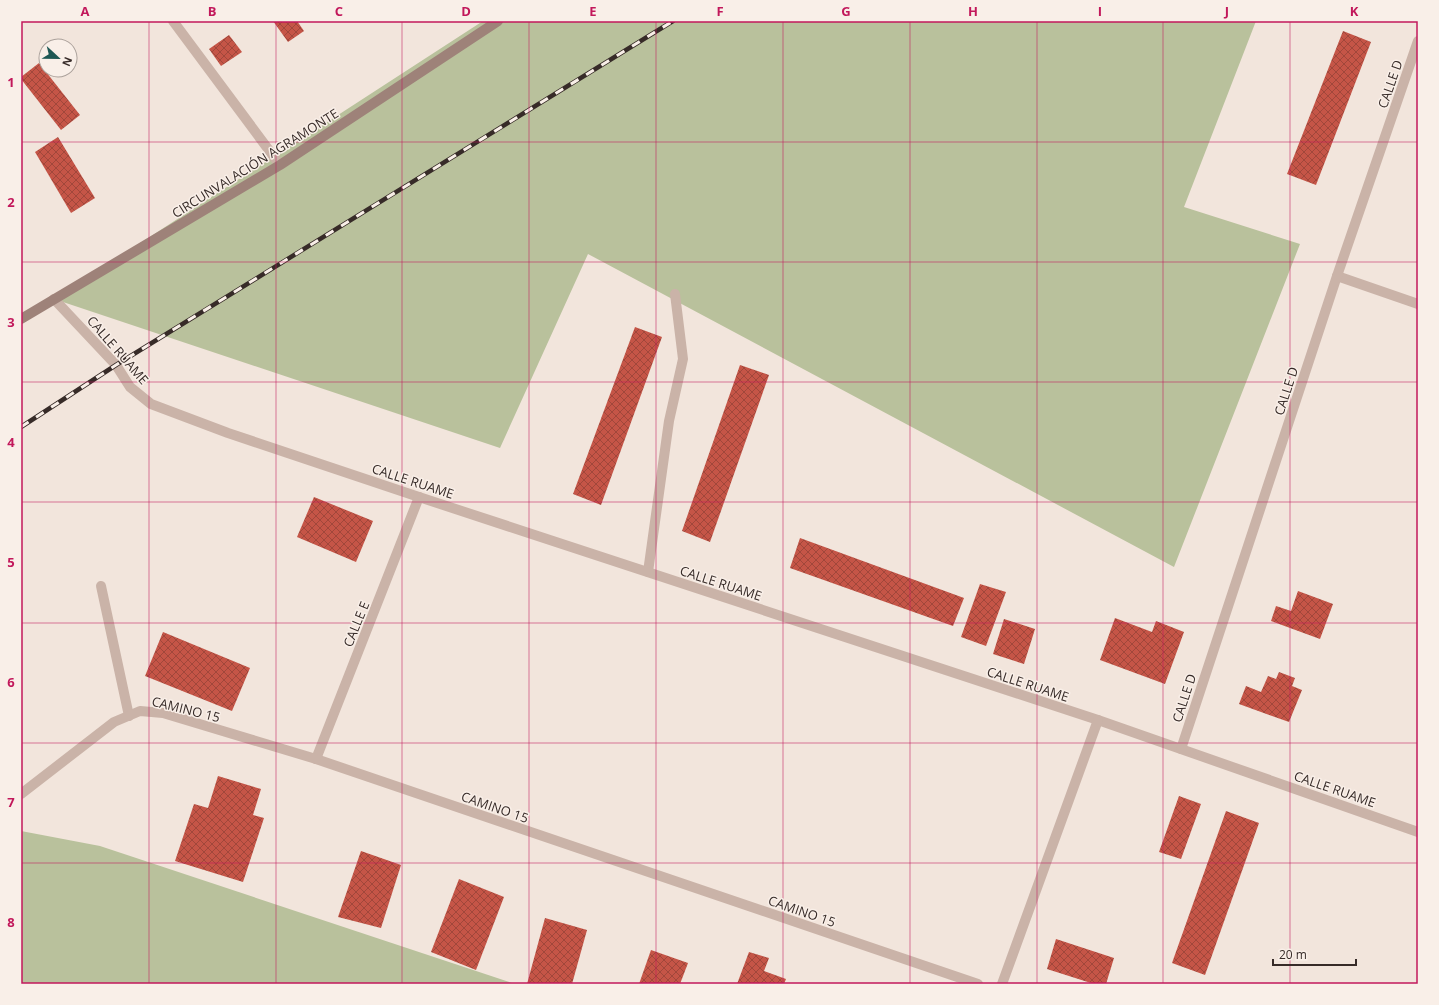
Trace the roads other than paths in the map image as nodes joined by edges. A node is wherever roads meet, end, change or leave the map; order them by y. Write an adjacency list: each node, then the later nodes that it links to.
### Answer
1 (173, 21): 4 (street)
2 (498, 21): 4 (main road, CIRCUNVALACIÓN AGRAMONTE)
3 (1418, 41): 5 (street, CALLE D)
4 (280, 165): 7 (main road, CIRCUNVALACIÓN AGRAMONTE)
5 (1337, 276): 8 (street); 15 (street, CALLE D)
6 (675, 294): 11 (street)
7 (54, 299): 9 (main road, CIRCUNVALACIÓN AGRAMONTE); 10 (street, CALLE RUAME)
8 (1418, 304)
9 (21, 319)
10 (420, 497): 11 (street, CALLE RUAME); 16 (street, CALLE E)
11 (648, 572): 14 (street, CALLE RUAME)
12 (101, 586): 13 (street)
13 (129, 716): 16 (street, CAMINO 15); 17 (street, CAMINO 15)
14 (1098, 720): 15 (street, CALLE RUAME); 20 (street)
15 (1181, 749): 18 (street, CALLE RUAME)
16 (316, 760): 19 (street, CAMINO 15)
17 (21, 794)
18 (1418, 832)
19 (978, 984)
20 (1002, 984)

